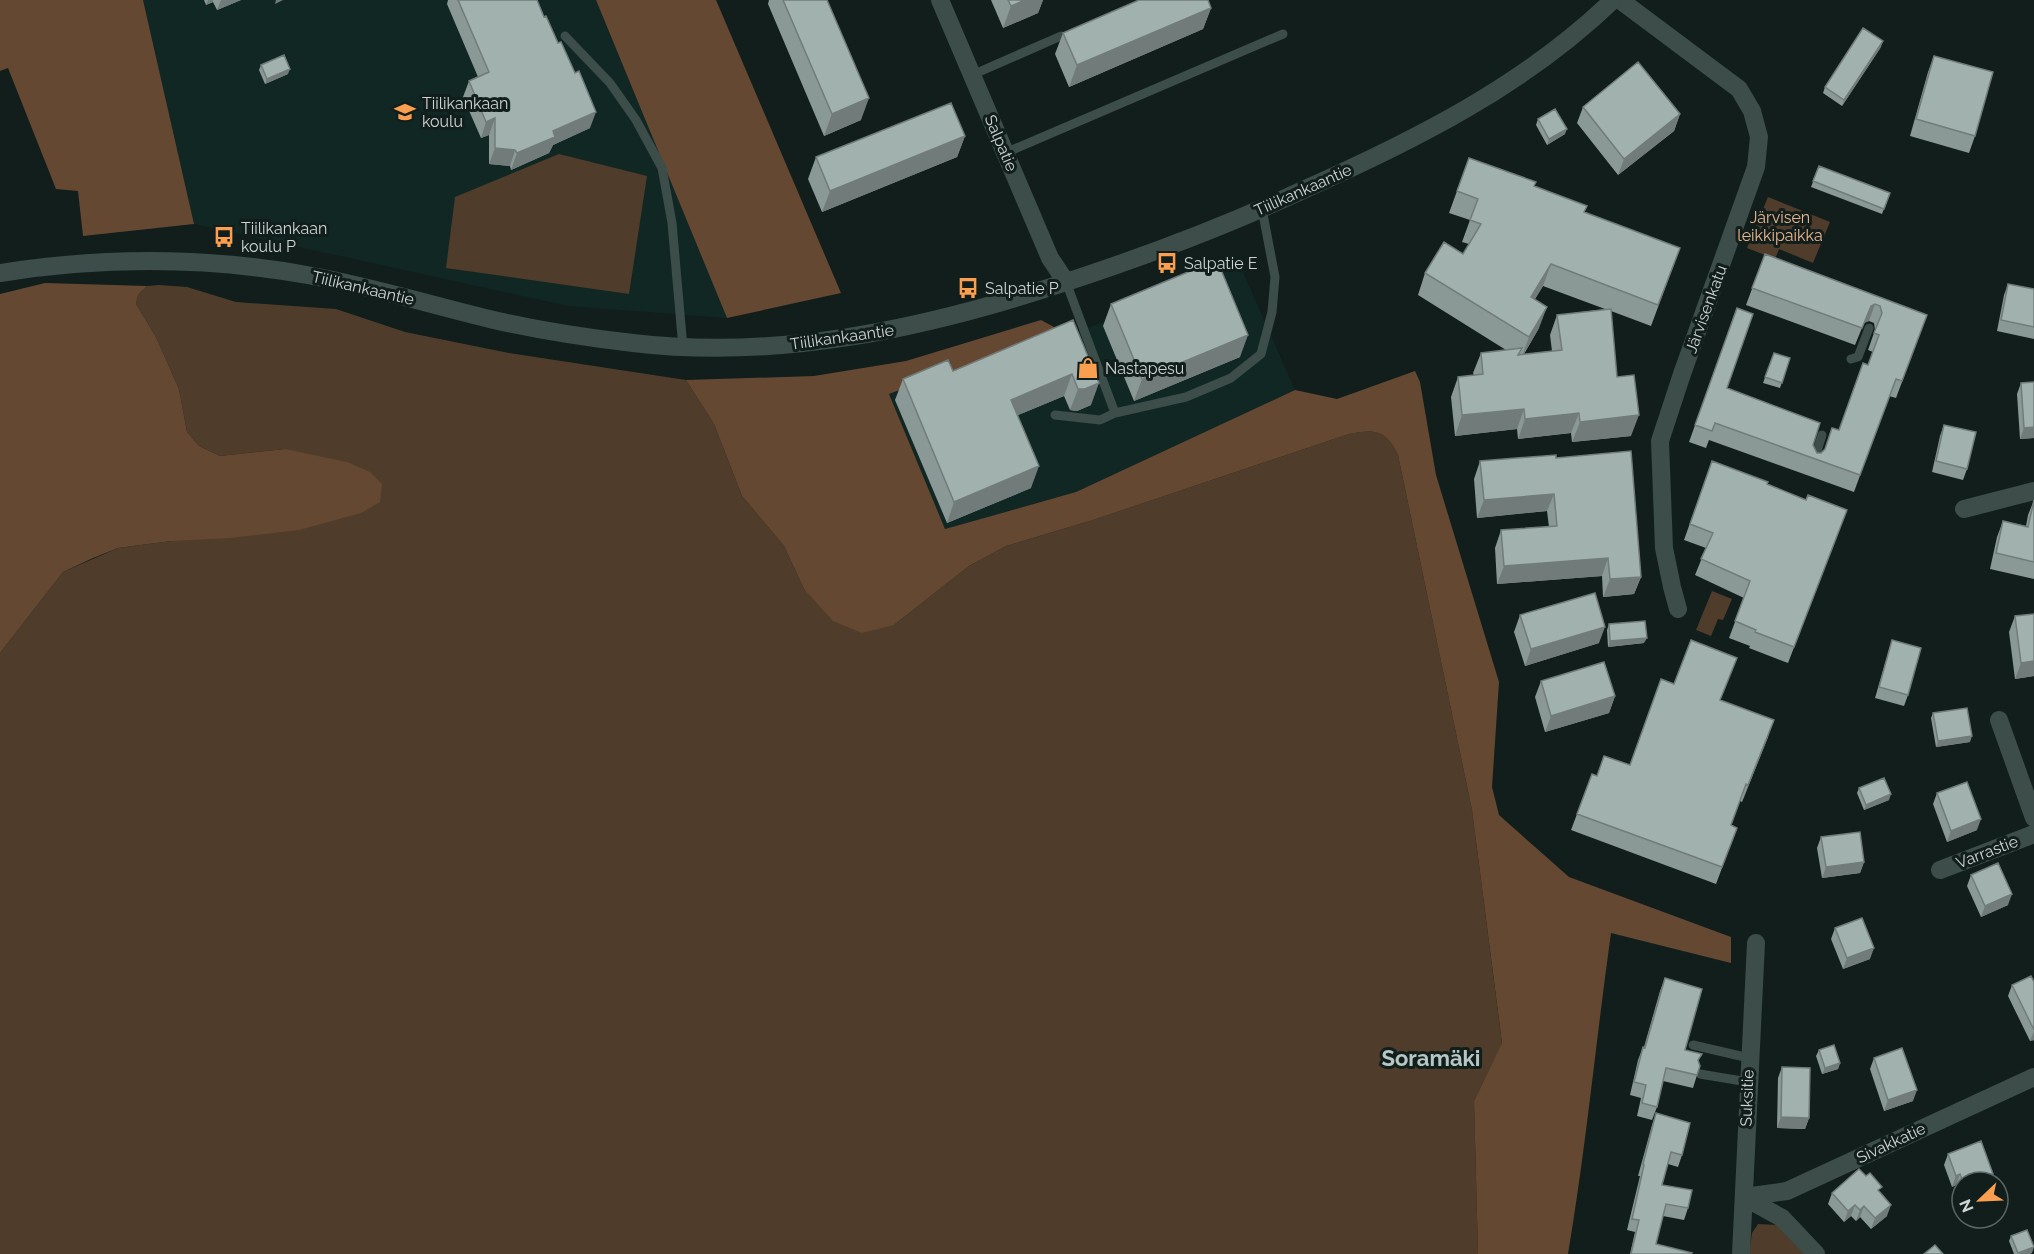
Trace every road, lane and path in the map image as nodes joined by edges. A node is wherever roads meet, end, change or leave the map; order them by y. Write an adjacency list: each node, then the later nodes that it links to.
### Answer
1 (940, 0): 7 (street, Salpatie)
2 (1613, 0): 9 (street, Tiilikankaantie)
3 (1620, 0): 21 (street, Järvisenkatu)
4 (1283, 34): 8 (lane)
5 (565, 36): 13 (lane)
6 (1061, 36): 7 (lane)
7 (972, 75): 8 (street, Salpatie)
8 (1005, 153): 11 (street, Salpatie)
9 (1262, 209): 11 (street, Tiilikankaantie); 15 (lane)
10 (0, 273): 13 (street, Tiilikankaantie)
11 (1066, 282): 13 (street, Tiilikankaantie); 15 (lane)
12 (1869, 328): 14 (lane)
13 (683, 348)
14 (1851, 359)
15 (1115, 413): 16 (lane)
16 (1054, 415)
17 (1822, 435): 18 (lane)
18 (1813, 464)
19 (2034, 491): 20 (street)
20 (1964, 509)
21 (1678, 609)
22 (1999, 720): 23 (street)
23 (2034, 818)
24 (2034, 834): 25 (street, Varrastie)
25 (1940, 870)
26 (1756, 943): 28 (street, Suksitie)
27 (1693, 1045): 28 (lane)
28 (1749, 1058): 31 (street, Suksitie)
29 (1700, 1074): 31 (lane)
30 (2034, 1077): 32 (street, Sivakkatie)
31 (1748, 1082): 32 (street, Suksitie)
32 (1744, 1197): 33 (street, Suksitie); 34 (street)
33 (1741, 1254)
34 (1816, 1254)

